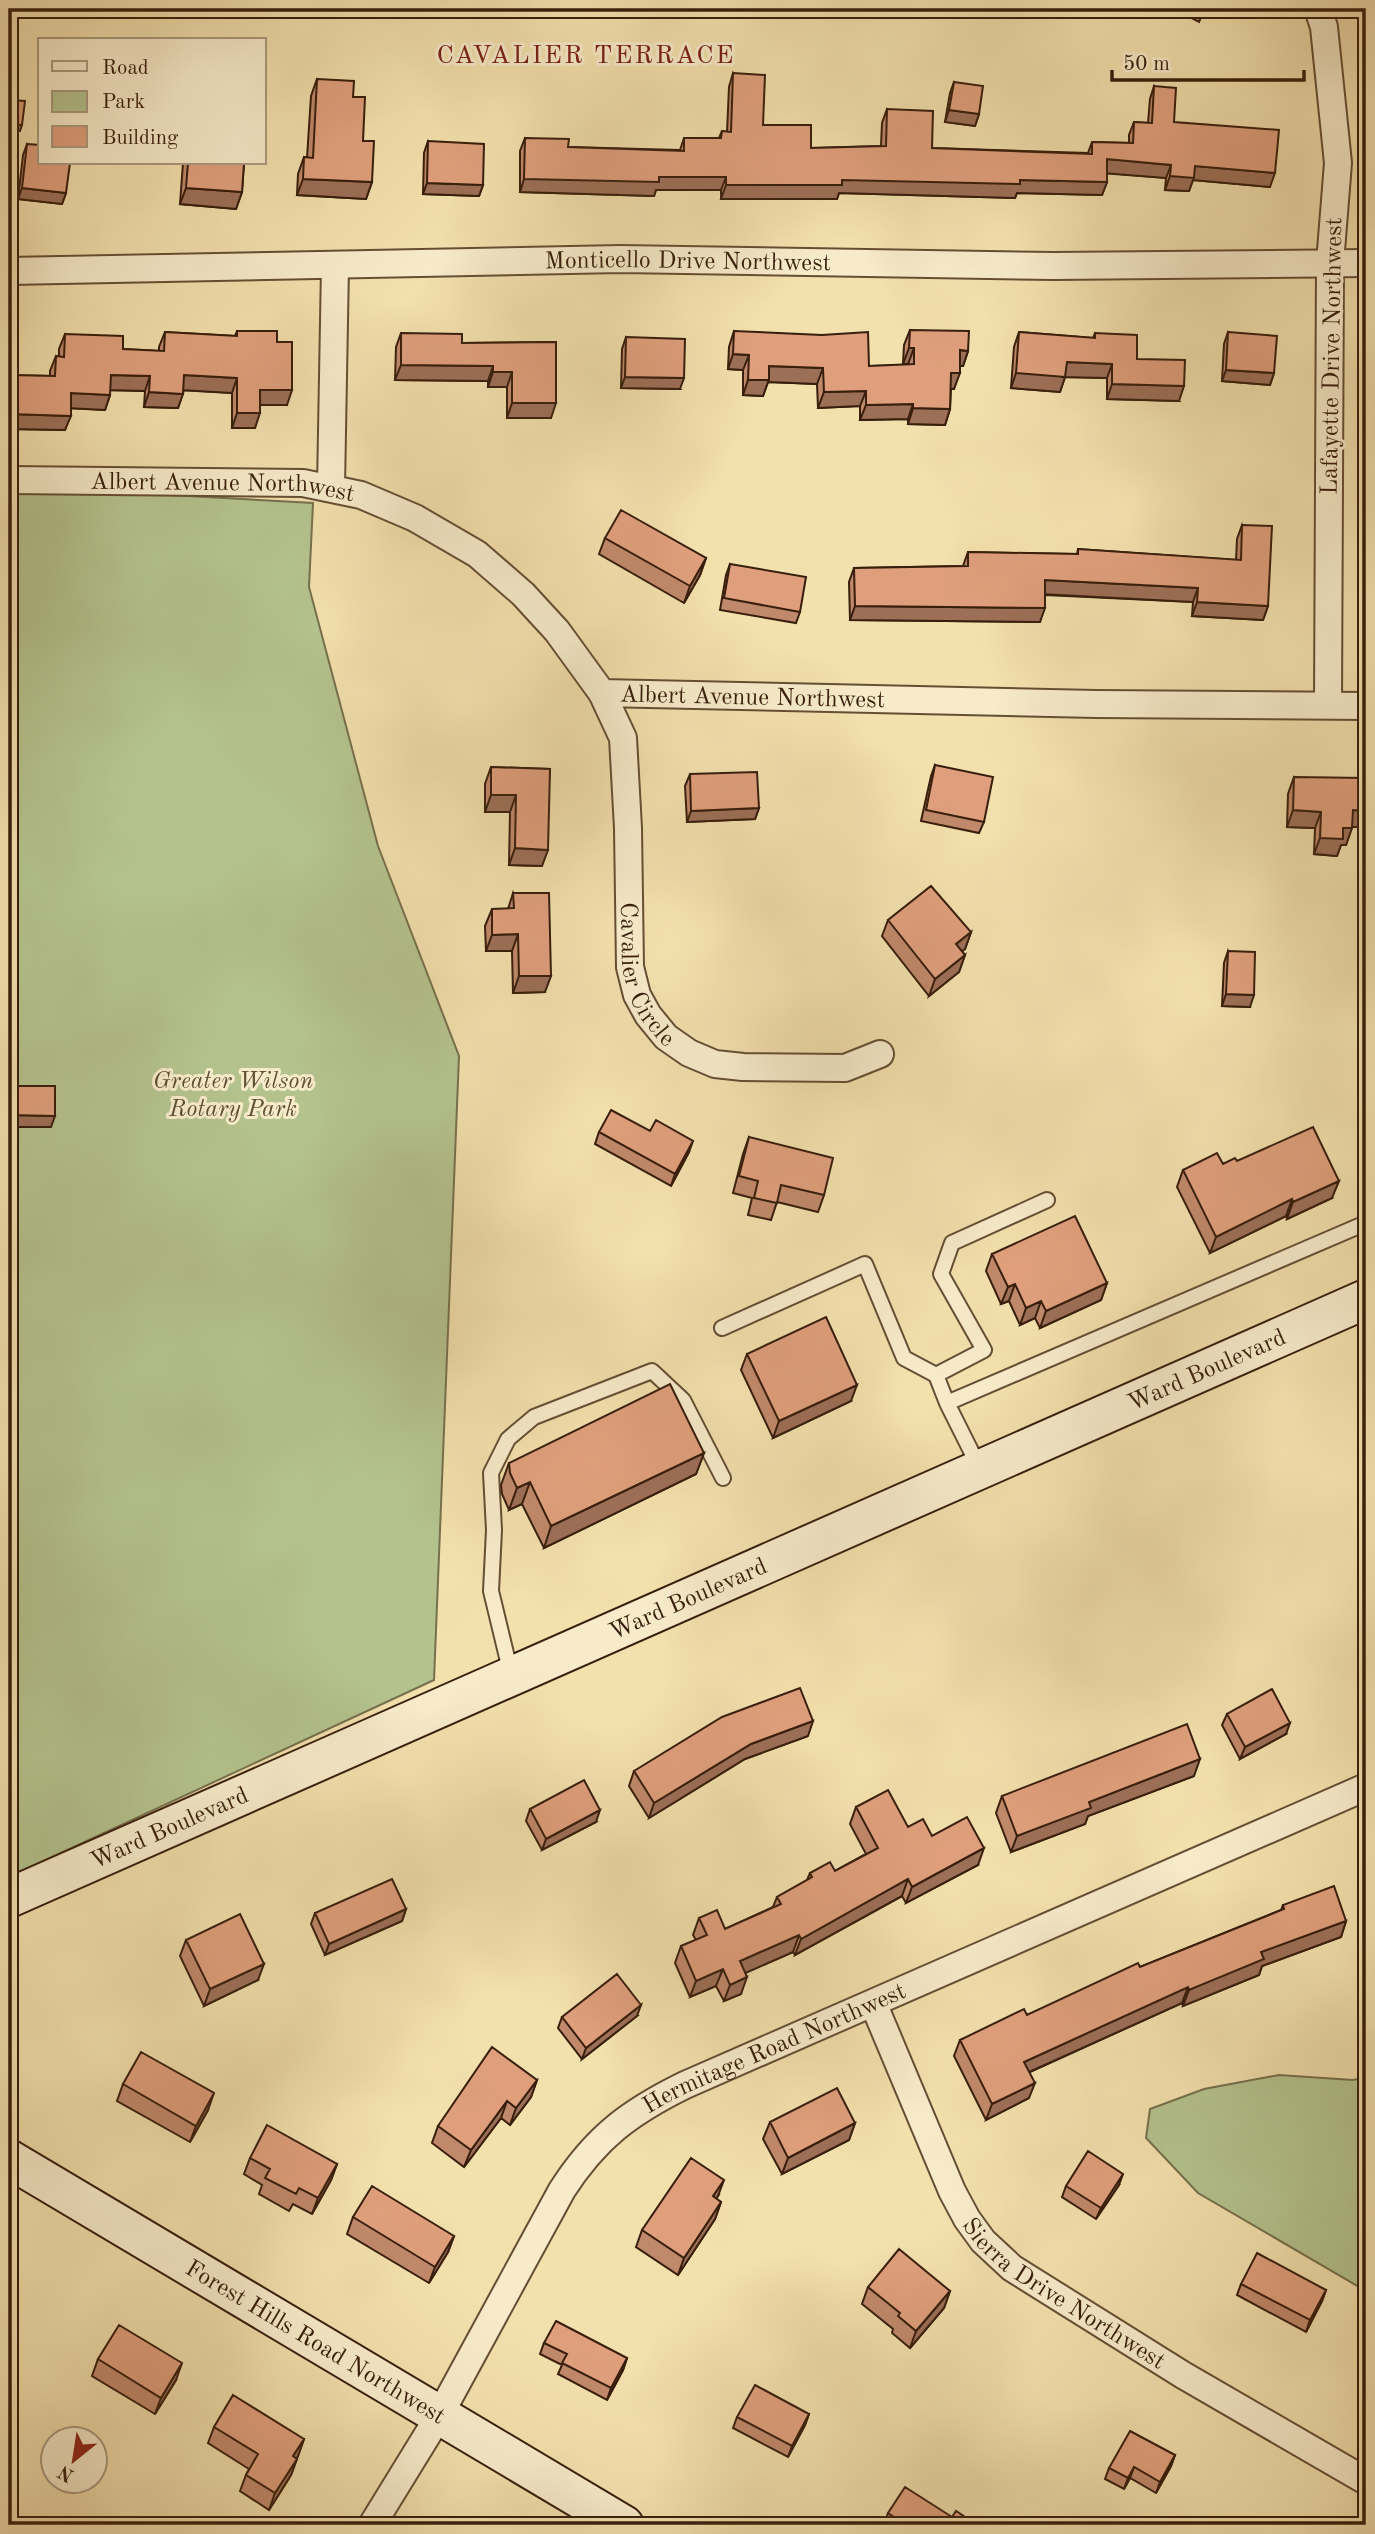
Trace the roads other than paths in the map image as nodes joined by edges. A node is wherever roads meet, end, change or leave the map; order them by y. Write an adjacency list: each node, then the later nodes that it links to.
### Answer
1 (1318, 9): 2 (street, Lafayette Drive Northwest)
2 (1330, 262): 3 (street, Monticello Drive Northwest); 4 (street, Monticello Drive Northwest); 9 (street, Lafayette Drive Northwest)
3 (1366, 263)
4 (335, 266): 5 (street, Monticello Drive Northwest); 7 (street)
5 (9, 271)
6 (9, 480): 7 (street, Albert Avenue Northwest)
7 (331, 488): 8 (street, Albert Avenue Northwest)
8 (602, 693): 9 (street, Albert Avenue Northwest); 11 (street, Cavalier Circle)
9 (1328, 705): 10 (street, Albert Avenue Northwest)
10 (1366, 706)
11 (880, 1054)
12 (1047, 1200): 16 (lane)
13 (1366, 1223): 17 (lane)
14 (1366, 1299): 18 (main road, Ward Boulevard)
15 (722, 1328): 16 (lane)
16 (936, 1375): 17 (lane)
17 (947, 1403): 18 (lane)
18 (979, 1467): 20 (main road, Ward Boulevard)
19 (723, 1478): 20 (lane)
20 (511, 1675): 22 (main road, Ward Boulevard)
21 (1366, 1787): 23 (street, Hermitage Road Northwest)
22 (9, 1898)
23 (874, 2005): 25 (street, Hermitage Road Northwest); 26 (street, Sierra Drive Northwest)
24 (9, 2159): 25 (main road, Forest Hills Road Northwest)
25 (439, 2416): 27 (street, Hermitage Road Northwest); 28 (main road, Forest Hills Road Northwest)
26 (1366, 2481)
27 (372, 2525)
28 (624, 2525)

